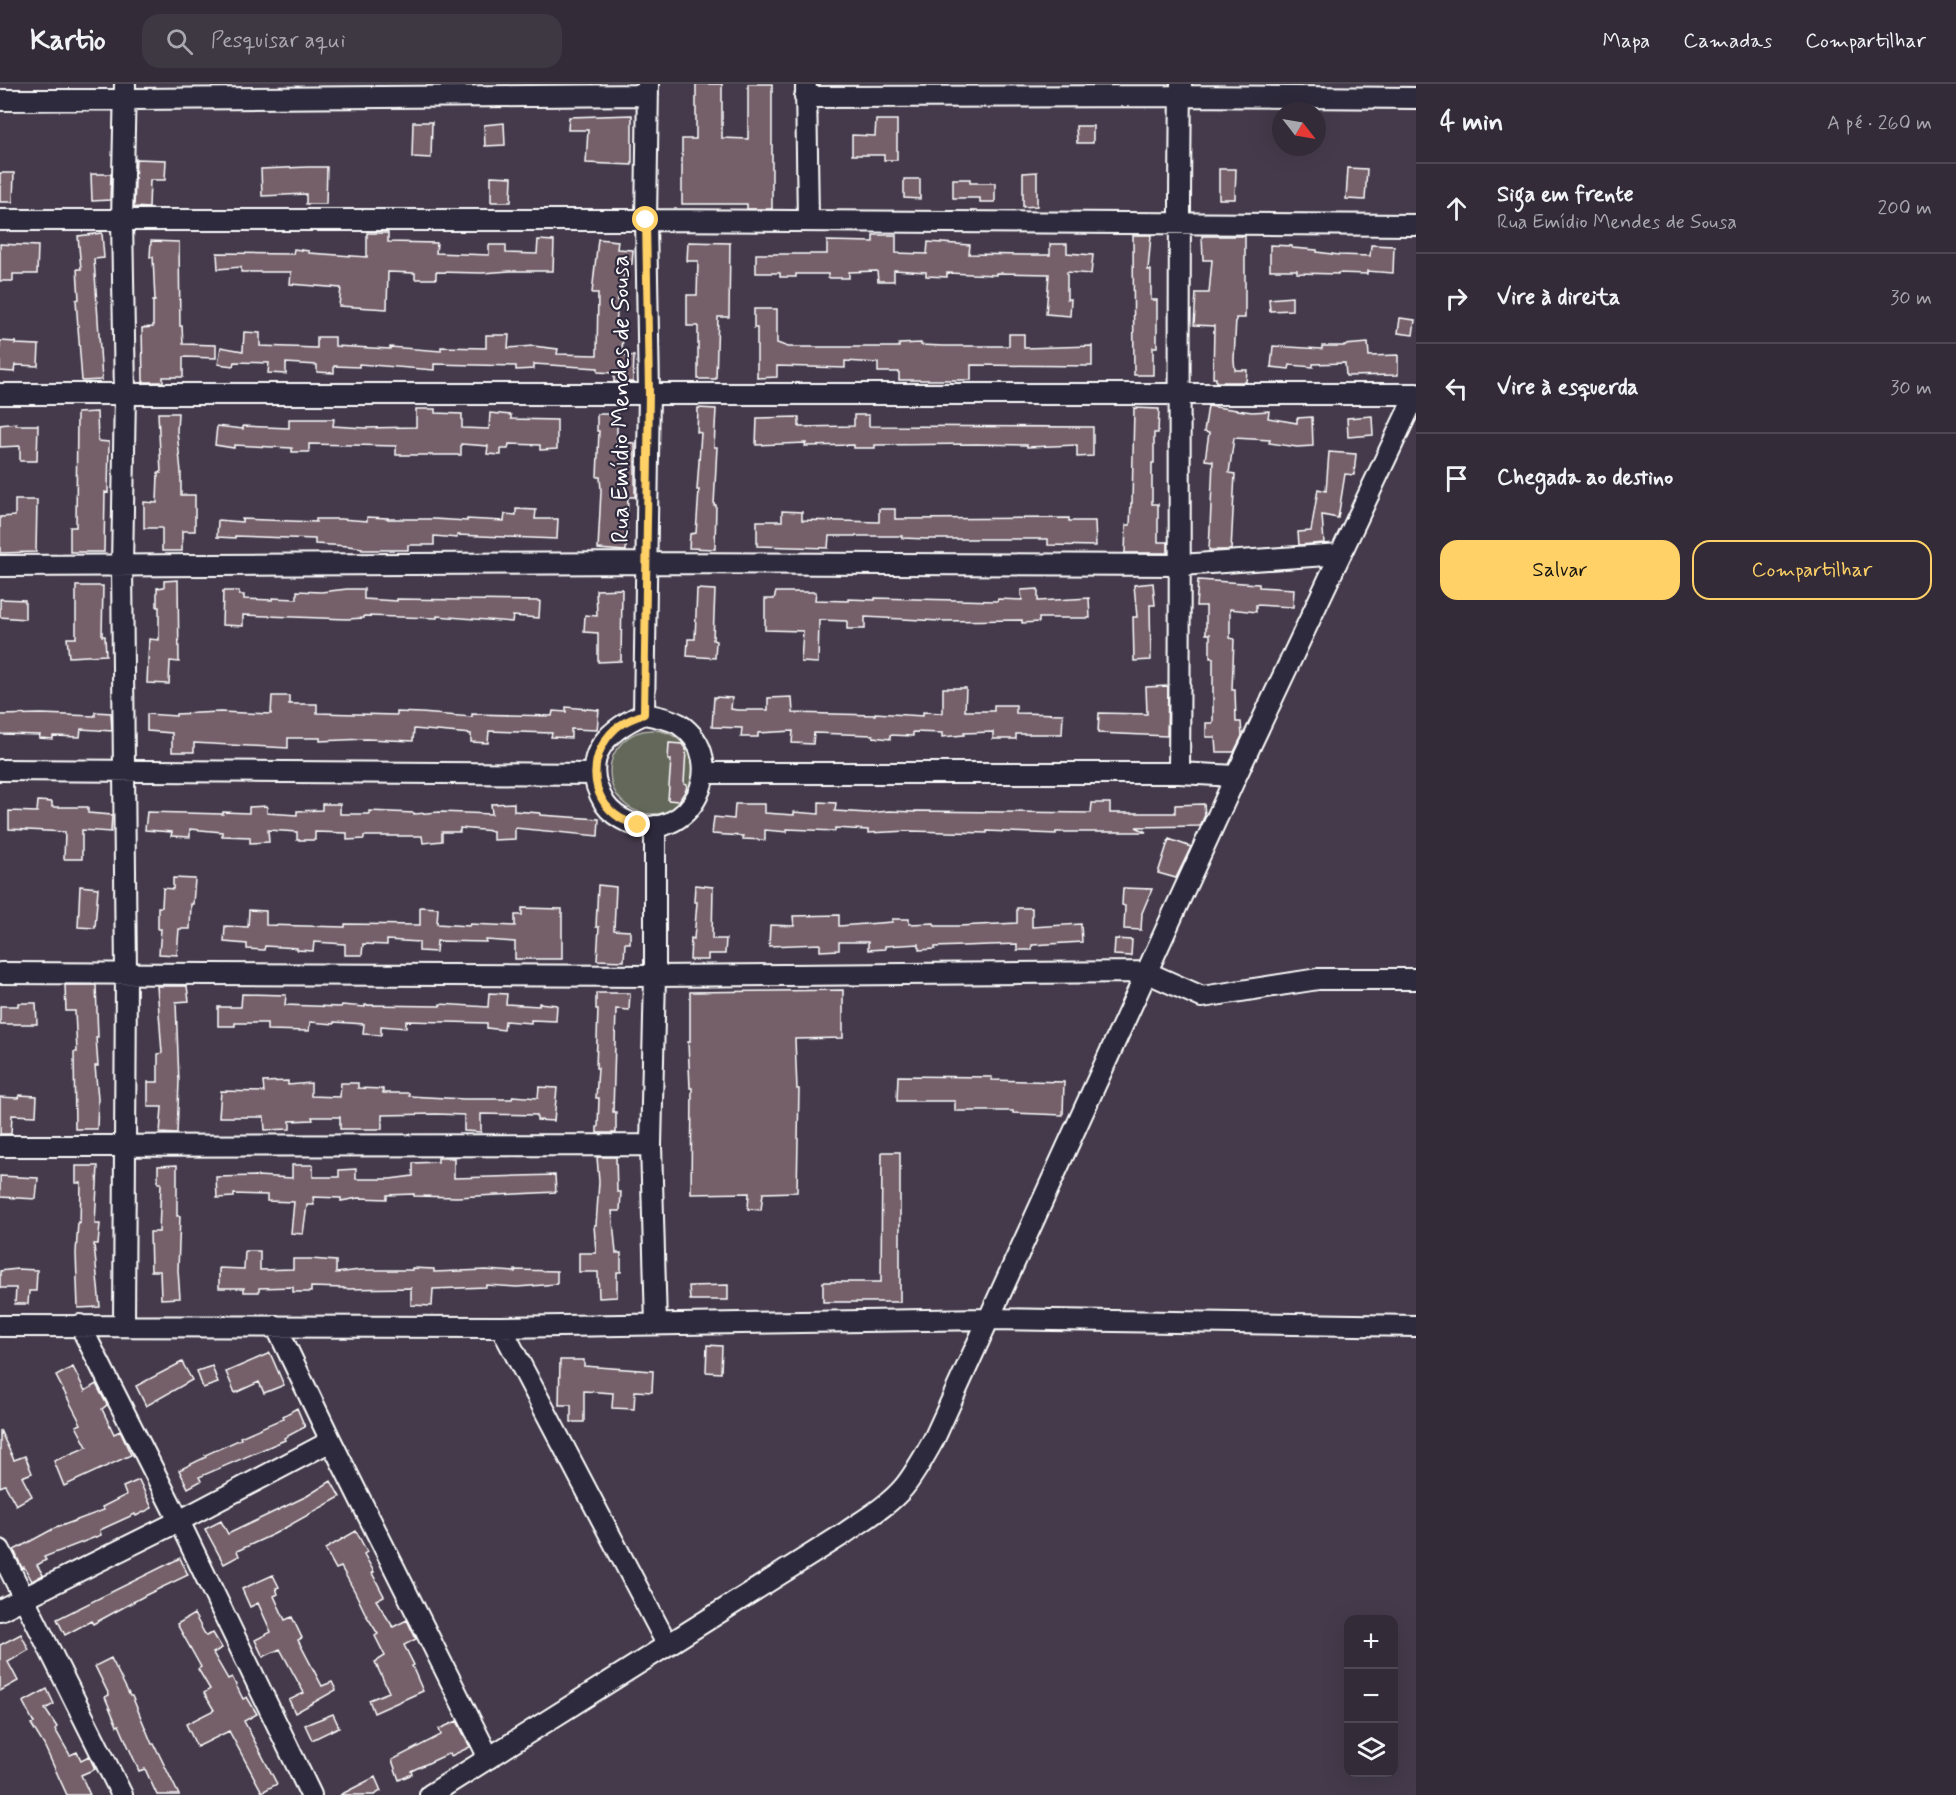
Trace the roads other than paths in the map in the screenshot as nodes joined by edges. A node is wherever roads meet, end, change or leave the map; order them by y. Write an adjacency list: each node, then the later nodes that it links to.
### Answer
1 (648, 89): 4 (street); 9 (street, Rua Emídio Mendes de Sousa)
2 (1181, 90): 3 (street); 5 (street); 11 (street)
3 (806, 91): 10 (street)
4 (125, 92): 6 (street); 7 (street)
5 (1416, 98)
6 (0, 100)
7 (122, 219): 8 (street); 9 (street); 16 (street)
8 (0, 220)
9 (646, 220): 10 (street); 13 (street, Rua Emídio Mendes de Sousa)
10 (808, 220): 11 (street)
11 (1179, 224): 12 (street); 14 (street)
12 (1416, 225)
13 (649, 393): 14 (street); 16 (street); 19 (street, Rua Emídio Mendes de Sousa)
14 (1180, 393): 17 (street); 20 (street)
15 (0, 394): 16 (street)
16 (124, 394): 22 (street)
17 (1416, 394): 18 (street)
18 (1341, 554): 20 (street); 29 (street)
19 (647, 563): 20 (street); 22 (street); 23 (street, Rua Emídio Mendes de Sousa)
20 (1181, 565): 27 (street)
21 (0, 566): 22 (street)
22 (122, 566): 25 (street)
23 (644, 714): 26 (street); 28 (street)
24 (0, 770): 25 (street)
25 (123, 771): 28 (street); 33 (street)
26 (704, 773): 27 (street); 30 (street)
27 (1179, 773): 29 (street)
28 (594, 774): 30 (street)
29 (1236, 776): 31 (street)
30 (656, 826): 34 (street)
31 (1146, 972): 34 (street); 35 (street); 39 (street)
32 (0, 973): 33 (street)
33 (126, 973): 34 (street); 38 (street)
34 (655, 976): 36 (street)
35 (1416, 979)
36 (651, 1145): 38 (street); 40 (street)
37 (0, 1146): 38 (street)
38 (126, 1146): 42 (street)
39 (987, 1319): 40 (street); 45 (street); 52 (street)
40 (656, 1324): 46 (street)
41 (80, 1325): 42 (street); 43 (street); 48 (street)
42 (124, 1325): 44 (street)
43 (0, 1326)
44 (276, 1326): 46 (street); 47 (street)
45 (1416, 1326)
46 (501, 1327): 52 (street)
47 (331, 1442): 48 (street); 53 (street)
48 (178, 1521): 50 (street); 55 (street)
49 (0, 1550): 50 (street)
50 (24, 1598): 51 (street); 54 (street)
51 (0, 1610)
52 (667, 1644): 53 (street)
53 (489, 1758): 56 (street)
54 (122, 1795)
55 (311, 1795)
56 (430, 1795)

